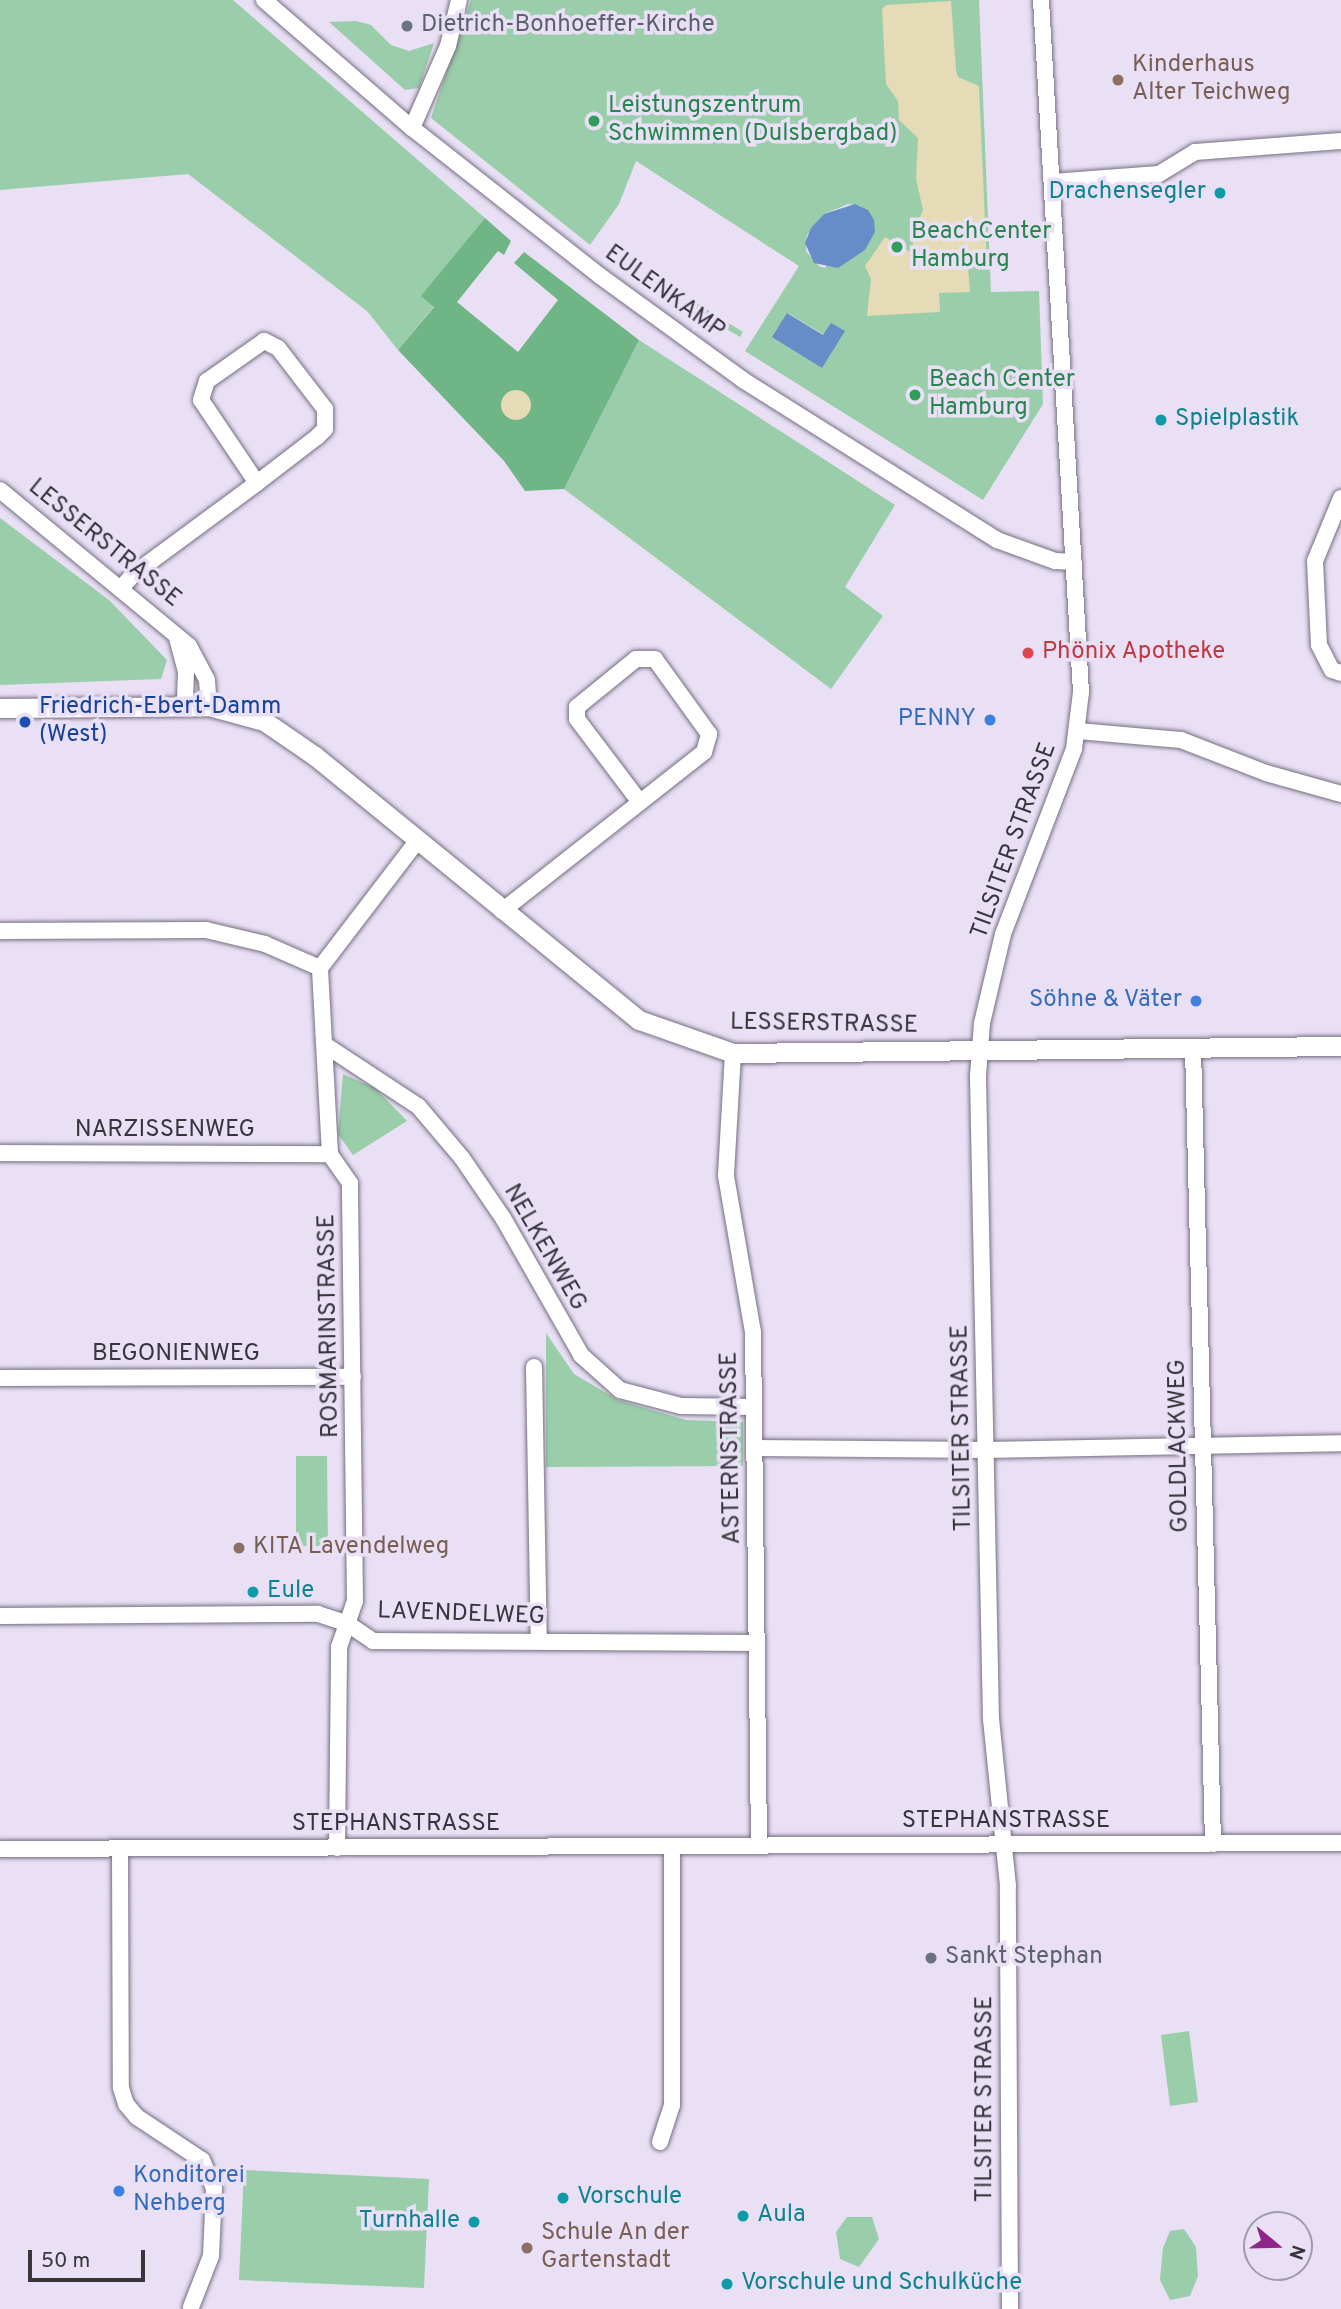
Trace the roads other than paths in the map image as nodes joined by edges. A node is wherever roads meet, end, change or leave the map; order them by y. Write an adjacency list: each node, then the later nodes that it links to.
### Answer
1 (264, 0): 4 (street, EULENKAMP)
2 (459, 0): 4 (street)
3 (1041, 0): 6 (street, TILSITER STRASSE)
4 (412, 128): 10 (street, EULENKAMP)
5 (1341, 141): 6 (street)
6 (1052, 182): 10 (street, TILSITER STRASSE)
7 (257, 483): 7 (street); 11 (street)
8 (0, 490): 11 (street, LESSERSTRASSE)
9 (1341, 498): 13 (street)
10 (1074, 562): 17 (street, TILSITER STRASSE)
11 (120, 589): 12 (street, LESSERSTRASSE)
12 (176, 635): 14 (street, LESSERSTRASSE); 15 (street, LESSERSTRASSE)
13 (1336, 672)
14 (185, 706): 15 (main road, LESSERSTRASSE); 16 (main road)
15 (209, 706): 20 (main road, LESSERSTRASSE)
16 (0, 708)
17 (1078, 731): 18 (street); 27 (street, TILSITER STRASSE)
18 (1341, 794)
19 (639, 802): 19 (street); 21 (street)
20 (417, 841): 21 (main road, LESSERSTRASSE); 23 (street)
21 (502, 911): 28 (main road, LESSERSTRASSE)
22 (0, 932): 23 (street)
23 (320, 968): 24 (street)
24 (325, 1045): 30 (street); 34 (street, NELKENWEG)
25 (1341, 1046): 26 (main road, LESSERSTRASSE)
26 (1193, 1048): 27 (main road, LESSERSTRASSE); 36 (street, GOLDLACKWEG)
27 (980, 1050): 28 (main road, LESSERSTRASSE); 38 (street, TILSITER STRASSE)
28 (733, 1053): 34 (street, ASTERNSTRASSE)
29 (0, 1153): 30 (street, NARZISSENWEG)
30 (330, 1154): 32 (street, ROSMARINSTRASSE)
31 (534, 1367): 41 (street)
32 (353, 1377): 33 (street, BEGONIENWEG); 40 (street, ROSMARINSTRASSE)
33 (0, 1378)
34 (754, 1407): 37 (street, ASTERNSTRASSE)
35 (1341, 1443): 36 (street)
36 (1203, 1446): 38 (street); 44 (street, GOLDLACKWEG)
37 (755, 1448): 38 (street); 42 (street, ASTERNSTRASSE)
38 (986, 1450): 47 (street, TILSITER STRASSE)
39 (0, 1616): 40 (street, LAVENDELWEG)
40 (348, 1624): 41 (street, LAVENDELWEG); 48 (street, ROSMARINSTRASSE)
41 (539, 1641): 42 (street, LAVENDELWEG)
42 (757, 1643): 46 (street, ASTERNSTRASSE)
43 (1341, 1843): 44 (street, STEPHANSTRASSE)
44 (1213, 1844): 47 (street, STEPHANSTRASSE)
45 (672, 1846): 46 (street, STEPHANSTRASSE); 48 (street, STEPHANSTRASSE); 51 (street)
46 (759, 1846): 47 (street, STEPHANSTRASSE)
47 (1003, 1846): 53 (street, TILSITER STRASSE)
48 (337, 1848): 50 (street, STEPHANSTRASSE)
49 (0, 1849): 50 (street, STEPHANSTRASSE)
50 (120, 1849): 52 (street)
51 (660, 2142)
52 (191, 2307)
53 (1010, 2309)

